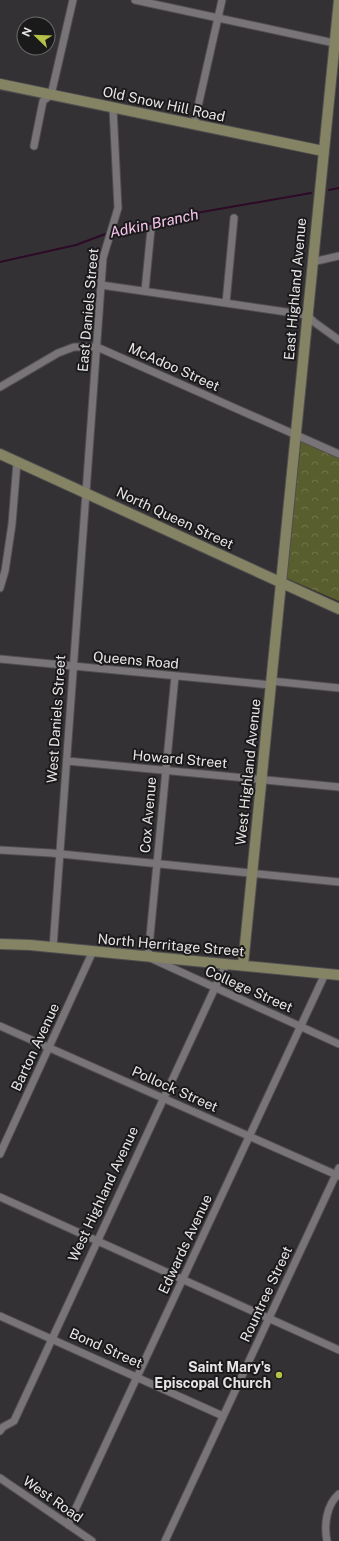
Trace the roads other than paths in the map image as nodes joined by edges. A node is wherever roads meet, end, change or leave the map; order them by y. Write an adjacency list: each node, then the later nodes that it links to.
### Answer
1 (73, 0): 8 (street)
2 (135, 0): 5 (street)
3 (222, 0): 5 (street)
4 (339, 0): 6 (street, East Highland Avenue)
5 (218, 19): 6 (street); 10 (street)
6 (337, 44): 12 (street, East Highland Avenue)
7 (0, 84): 8 (street, Old Snow Hill Road)
8 (51, 95): 9 (street, Old Snow Hill Road); 11 (street)
9 (113, 108): 10 (street, Old Snow Hill Road); 17 (street, East Daniels Street)
10 (194, 124): 12 (street, Old Snow Hill Road)
11 (34, 146)
12 (323, 151): 16 (street, East Highland Avenue)
13 (234, 218): 19 (street)
14 (151, 229): 18 (street)
15 (339, 256): 16 (street)
16 (312, 262): 20 (street, East Highland Avenue)
17 (101, 285): 18 (street); 22 (street, East Daniels Street)
18 (145, 291): 19 (street)
19 (226, 303): 20 (street)
20 (307, 314): 21 (street); 24 (street, East Highland Avenue)
21 (339, 340)
22 (97, 347): 23 (street, McAdoo Street); 24 (street, McAdoo Street); 28 (street, East Daniels Street)
23 (0, 387)
24 (296, 435): 26 (street, McAdoo Street); 29 (street, East Highland Avenue)
25 (0, 454): 27 (street, North Queen Street)
26 (339, 454)
27 (17, 462): 28 (street, North Queen Street); 30 (street)
28 (86, 493): 29 (street, North Queen Street); 33 (street, West Daniels Street)
29 (280, 581): 31 (street, North Queen Street); 35 (street, West Highland Avenue)
30 (0, 588)
31 (339, 609)
32 (0, 659): 33 (street, Queens Road)
33 (73, 667): 34 (street, Queens Road); 37 (street, West Daniels Street)
34 (175, 676): 35 (street, Queens Road); 38 (street, Cox Avenue)
35 (271, 683): 36 (street, Queens Road); 39 (street, West Highland Avenue)
36 (339, 688)
37 (67, 761): 38 (street, Howard Street); 42 (street, West Daniels Street)
38 (165, 770): 39 (street, Howard Street); 43 (street, Cox Avenue)
39 (261, 779): 40 (street, Howard Street); 44 (street, West Highland Avenue)
40 (339, 787)
41 (0, 850): 42 (street)
42 (60, 854): 43 (street); 47 (street, West Daniels Street)
43 (157, 864): 44 (street); 49 (street, Cox Avenue)
44 (252, 874): 45 (street); 51 (street, West Highland Avenue)
45 (339, 882)
46 (0, 944): 47 (street, North Herritage Street)
47 (53, 948): 48 (street, North Herritage Street)
48 (93, 951): 49 (street, North Herritage Street); 58 (street, Barton Avenue)
49 (148, 957): 50 (street, North Herritage Street); 54 (street, College Street)
50 (226, 964): 51 (street, North Herritage Street); 54 (street, West Highland Avenue)
51 (243, 965): 52 (street, North Herritage Street)
52 (325, 974): 53 (street, North Herritage Street); 56 (street, Edwards Avenue)
53 (339, 975)
54 (214, 988): 56 (street, College Street); 59 (street, West Highland Avenue)
55 (0, 1026): 58 (street, Pollock Street)
56 (300, 1026): 57 (street, College Street); 60 (street, Edwards Avenue)
57 (339, 1044)
58 (49, 1048): 59 (street, Pollock Street); 61 (street, Barton Avenue)
59 (163, 1098): 60 (street, Pollock Street); 65 (street, West Highland Avenue)
60 (250, 1137): 63 (street, Pollock Street); 66 (street, Edwards Avenue)
61 (0, 1154)
62 (339, 1168): 63 (street, Rountree Street)
63 (337, 1176): 68 (street, Rountree Street)
64 (0, 1197): 65 (street)
65 (97, 1241): 66 (street); 69 (street, West Highland Avenue)
66 (183, 1279): 68 (street); 71 (street, Edwards Avenue)
67 (0, 1316): 69 (street, Bond Street)
68 (269, 1318): 70 (street); 72 (street, Rountree Street)
69 (52, 1338): 71 (street, Bond Street); 73 (street, West Highland Avenue)
70 (339, 1350)
71 (138, 1377): 72 (street, Bond Street); 76 (street, Edwards Avenue)
72 (223, 1416): 78 (street, Rountree Street)
73 (0, 1430)
74 (0, 1478): 76 (street, West Road)
75 (339, 1494): 79 (street)
76 (68, 1525): 77 (street, West Road)
77 (92, 1541)
78 (165, 1541)
79 (327, 1541)

